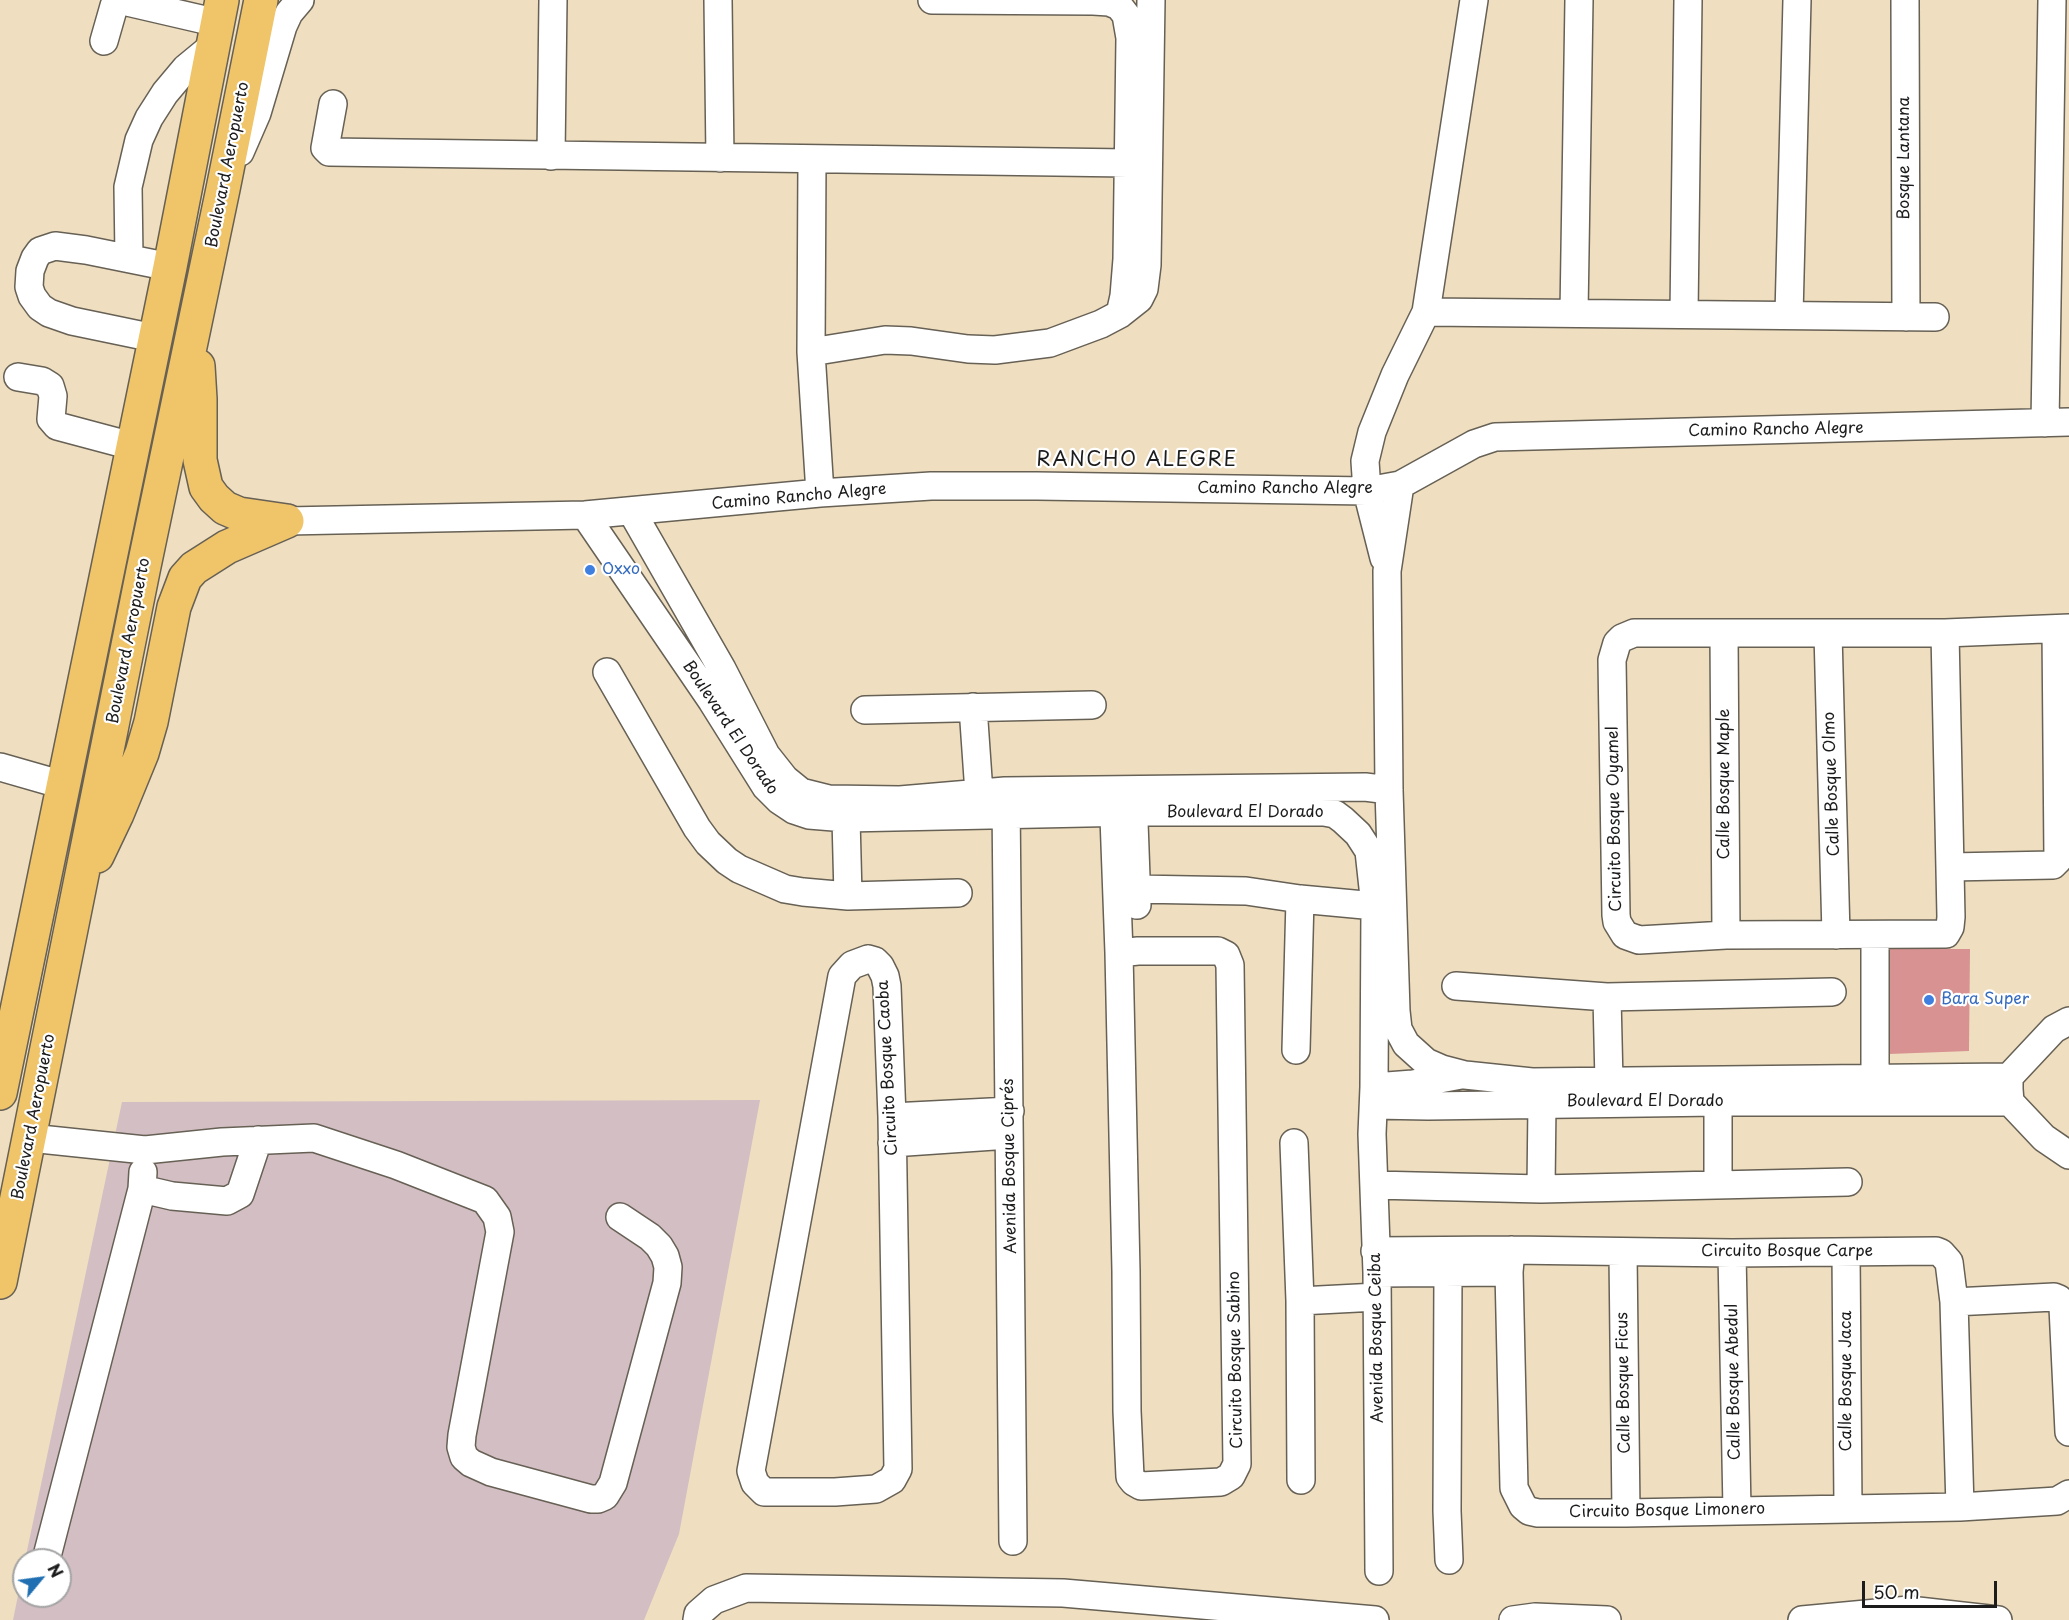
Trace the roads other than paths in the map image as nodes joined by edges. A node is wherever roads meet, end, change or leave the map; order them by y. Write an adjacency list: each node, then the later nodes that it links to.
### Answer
1 (261, 0): 22 (highway, Boulevard Aeropuerto)
2 (300, 0): 22 (street)
3 (553, 0): 18 (street)
4 (718, 0): 19 (street)
5 (932, 0): 6 (street)
6 (994, 0): 14 (street)
7 (1151, 0): 27 (street)
8 (1474, 0): 25 (street, Boulevard El Dorado)
9 (1579, 0): 26 (street)
10 (1688, 0): 28 (street)
11 (1797, 0): 29 (street)
12 (1905, 0): 30 (street, Bosque Lantana)
13 (2052, 0): 36 (street)
14 (1123, 3): 21 (street)
15 (218, 23): 16 (street); 23 (street); 24 (highway)
16 (104, 41)
17 (333, 104): 18 (street)
18 (551, 156): 19 (street)
19 (720, 158): 20 (street)
20 (812, 159): 21 (street); 34 (street)
21 (1128, 163): 27 (street)
22 (224, 189): 32 (highway, Boulevard Aeropuerto)
23 (129, 258): 24 (street); 33 (street)
24 (170, 267): 33 (highway)
25 (1426, 312): 26 (street); 39 (street, Boulevard El Dorado)
26 (1574, 313): 28 (street)
27 (1120, 314): 34 (street)
28 (1684, 314): 29 (street)
29 (1789, 315): 30 (street)
30 (1906, 316): 31 (street)
31 (1935, 317)
32 (193, 335): 43 (highway); 66 (highway, Boulevard Aeropuerto)
33 (154, 338): 37 (highway)
34 (811, 352): 40 (street)
35 (18, 377): 37 (street)
36 (2057, 422): 38 (street, Camino Rancho Alegre)
37 (132, 446): 58 (highway)
38 (1400, 485): 39 (street, Camino Rancho Alegre); 45 (street, Boulevard El Dorado)
39 (1367, 491): 40 (street, Camino Rancho Alegre); 45 (street, Boulevard El Dorado)
40 (820, 493): 41 (street, Camino Rancho Alegre)
41 (633, 512): 42 (street); 44 (street, Boulevard El Dorado)
42 (585, 515): 43 (street); 46 (street, Boulevard El Dorado)
43 (287, 521): 66 (highway)
44 (664, 569): 46 (street); 51 (street, Boulevard El Dorado)
45 (1388, 571): 59 (street, Boulevard El Dorado)
46 (633, 585): 53 (street, Boulevard El Dorado)
47 (1724, 633): 48 (street, Circuito Bosque Oyamel); 70 (street, Calle Bosque Maple); 70 (street, Circuito Bosque Oyamel)
48 (1828, 633): 49 (street, Circuito Bosque Oyamel); 71 (street, Calle Bosque Olmo)
49 (1945, 633): 50 (street, Circuito Bosque Oyamel); 63 (street, Circuito Bosque Oyamel)
50 (2063, 638): 63 (street, Circuito Bosque Oyamel)
51 (722, 669): 53 (street); 60 (street, Boulevard El Dorado)
52 (607, 672): 67 (street)
53 (699, 682): 62 (street, Boulevard El Dorado)
54 (1092, 705): 55 (street)
55 (973, 708): 56 (street); 60 (street, Avenida Bosque Ciprés)
56 (865, 710)
57 (0, 767): 58 (street)
58 (63, 785): 83 (highway)
59 (1389, 790): 61 (street, Boulevard El Dorado); 79 (street, Boulevard El Dorado)
60 (997, 800): 61 (street, Boulevard El Dorado); 62 (street, Boulevard El Dorado); 87 (street, Avenida Bosque Ciprés)
61 (1124, 801): 64 (street, Circuito Bosque Sabino); 69 (street, Boulevard El Dorado); 73 (street, Circuito Bosque Sabino)
62 (846, 818): 67 (street)
63 (1950, 867): 72 (street, Circuito Bosque Oyamel)
64 (1136, 889): 68 (street); 73 (street, Circuito Bosque Sabino)
65 (958, 893): 67 (street)
66 (77, 895): 89 (highway, Boulevard Aeropuerto)
67 (848, 896)
68 (1300, 899): 69 (street); 78 (street)
69 (1375, 906): 84 (street, Boulevard El Dorado)
70 (1726, 935): 71 (street, Circuito Bosque Oyamel)
71 (1836, 935): 72 (street, Circuito Bosque Oyamel)
72 (1875, 935): 80 (street)
73 (1129, 952): 73 (street, Circuito Bosque Sabino)
74 (1456, 986): 76 (street)
75 (1832, 992): 76 (street)
76 (1607, 997): 81 (street)
77 (2069, 1021): 82 (street)
78 (1296, 1050)
79 (1465, 1075): 81 (street, Boulevard El Dorado); 84 (street)
80 (1875, 1079): 81 (street, Boulevard El Dorado); 82 (street, Boulevard El Dorado)
81 (1609, 1082)
82 (2010, 1089): 85 (street, Boulevard El Dorado); 93 (street)
83 (0, 1093)
84 (1374, 1096): 86 (street, Boulevard El Dorado); 96 (street, Avenida Bosque Ceiba)
85 (1718, 1102): 86 (street, Boulevard El Dorado); 95 (street)
86 (1542, 1103): 98 (street)
87 (1009, 1123): 88 (street); 116 (street, Avenida Bosque Ciprés)
88 (892, 1130): 88 (street, Circuito Bosque Caoba)
89 (30, 1138): 92 (street); 106 (highway, Boulevard Aeropuerto)
90 (258, 1140): 92 (street); 97 (street); 99 (street)
91 (1294, 1143): 107 (street)
92 (145, 1150): 97 (street)
93 (2069, 1155)
94 (1848, 1182): 95 (street)
95 (1718, 1184): 98 (street)
96 (1374, 1185): 98 (street); 105 (street, Avenida Bosque Ceiba)
97 (142, 1189): 117 (street)
98 (1541, 1189)
99 (620, 1217)
100 (1846, 1252): 102 (street, Circuito Bosque Carpe); 108 (street, Circuito Bosque Carpe); 113 (street, Calle Bosque Jaca)
101 (1623, 1253): 102 (street, Circuito Bosque Carpe); 103 (street, Circuito Bosque Carpe); 115 (street, Calle Bosque Ficus)
102 (1732, 1253): 114 (street, Calle Bosque Abedul)
103 (1510, 1261): 104 (street, Circuito Bosque Carpe); 105 (street, Circuito Bosque Carpe); 115 (street, Circuito Bosque Limonero)
104 (1448, 1272): 105 (street, Circuito Bosque Carpe); 118 (street)
105 (1376, 1274): 107 (street); 119 (street, Avenida Bosque Ceiba)
106 (0, 1282)
107 (1300, 1301): 110 (street)
108 (1954, 1302): 109 (street); 112 (street, Circuito Bosque Carpe)
109 (2069, 1432)
110 (1301, 1479)
111 (2069, 1494): 112 (street, Circuito Bosque Limonero)
112 (1960, 1508): 113 (street, Circuito Bosque Limonero)
113 (1848, 1509): 114 (street, Circuito Bosque Limonero)
114 (1737, 1510): 115 (street, Circuito Bosque Limonero)
115 (1626, 1512)
116 (1013, 1541)
117 (49, 1548)
118 (1449, 1560)
119 (1379, 1571)
120 (697, 1620): 121 (street)
121 (1376, 1620)
122 (1513, 1620): 123 (street)
123 (1607, 1620)
124 (1802, 1620): 125 (street)
125 (1998, 1620)

